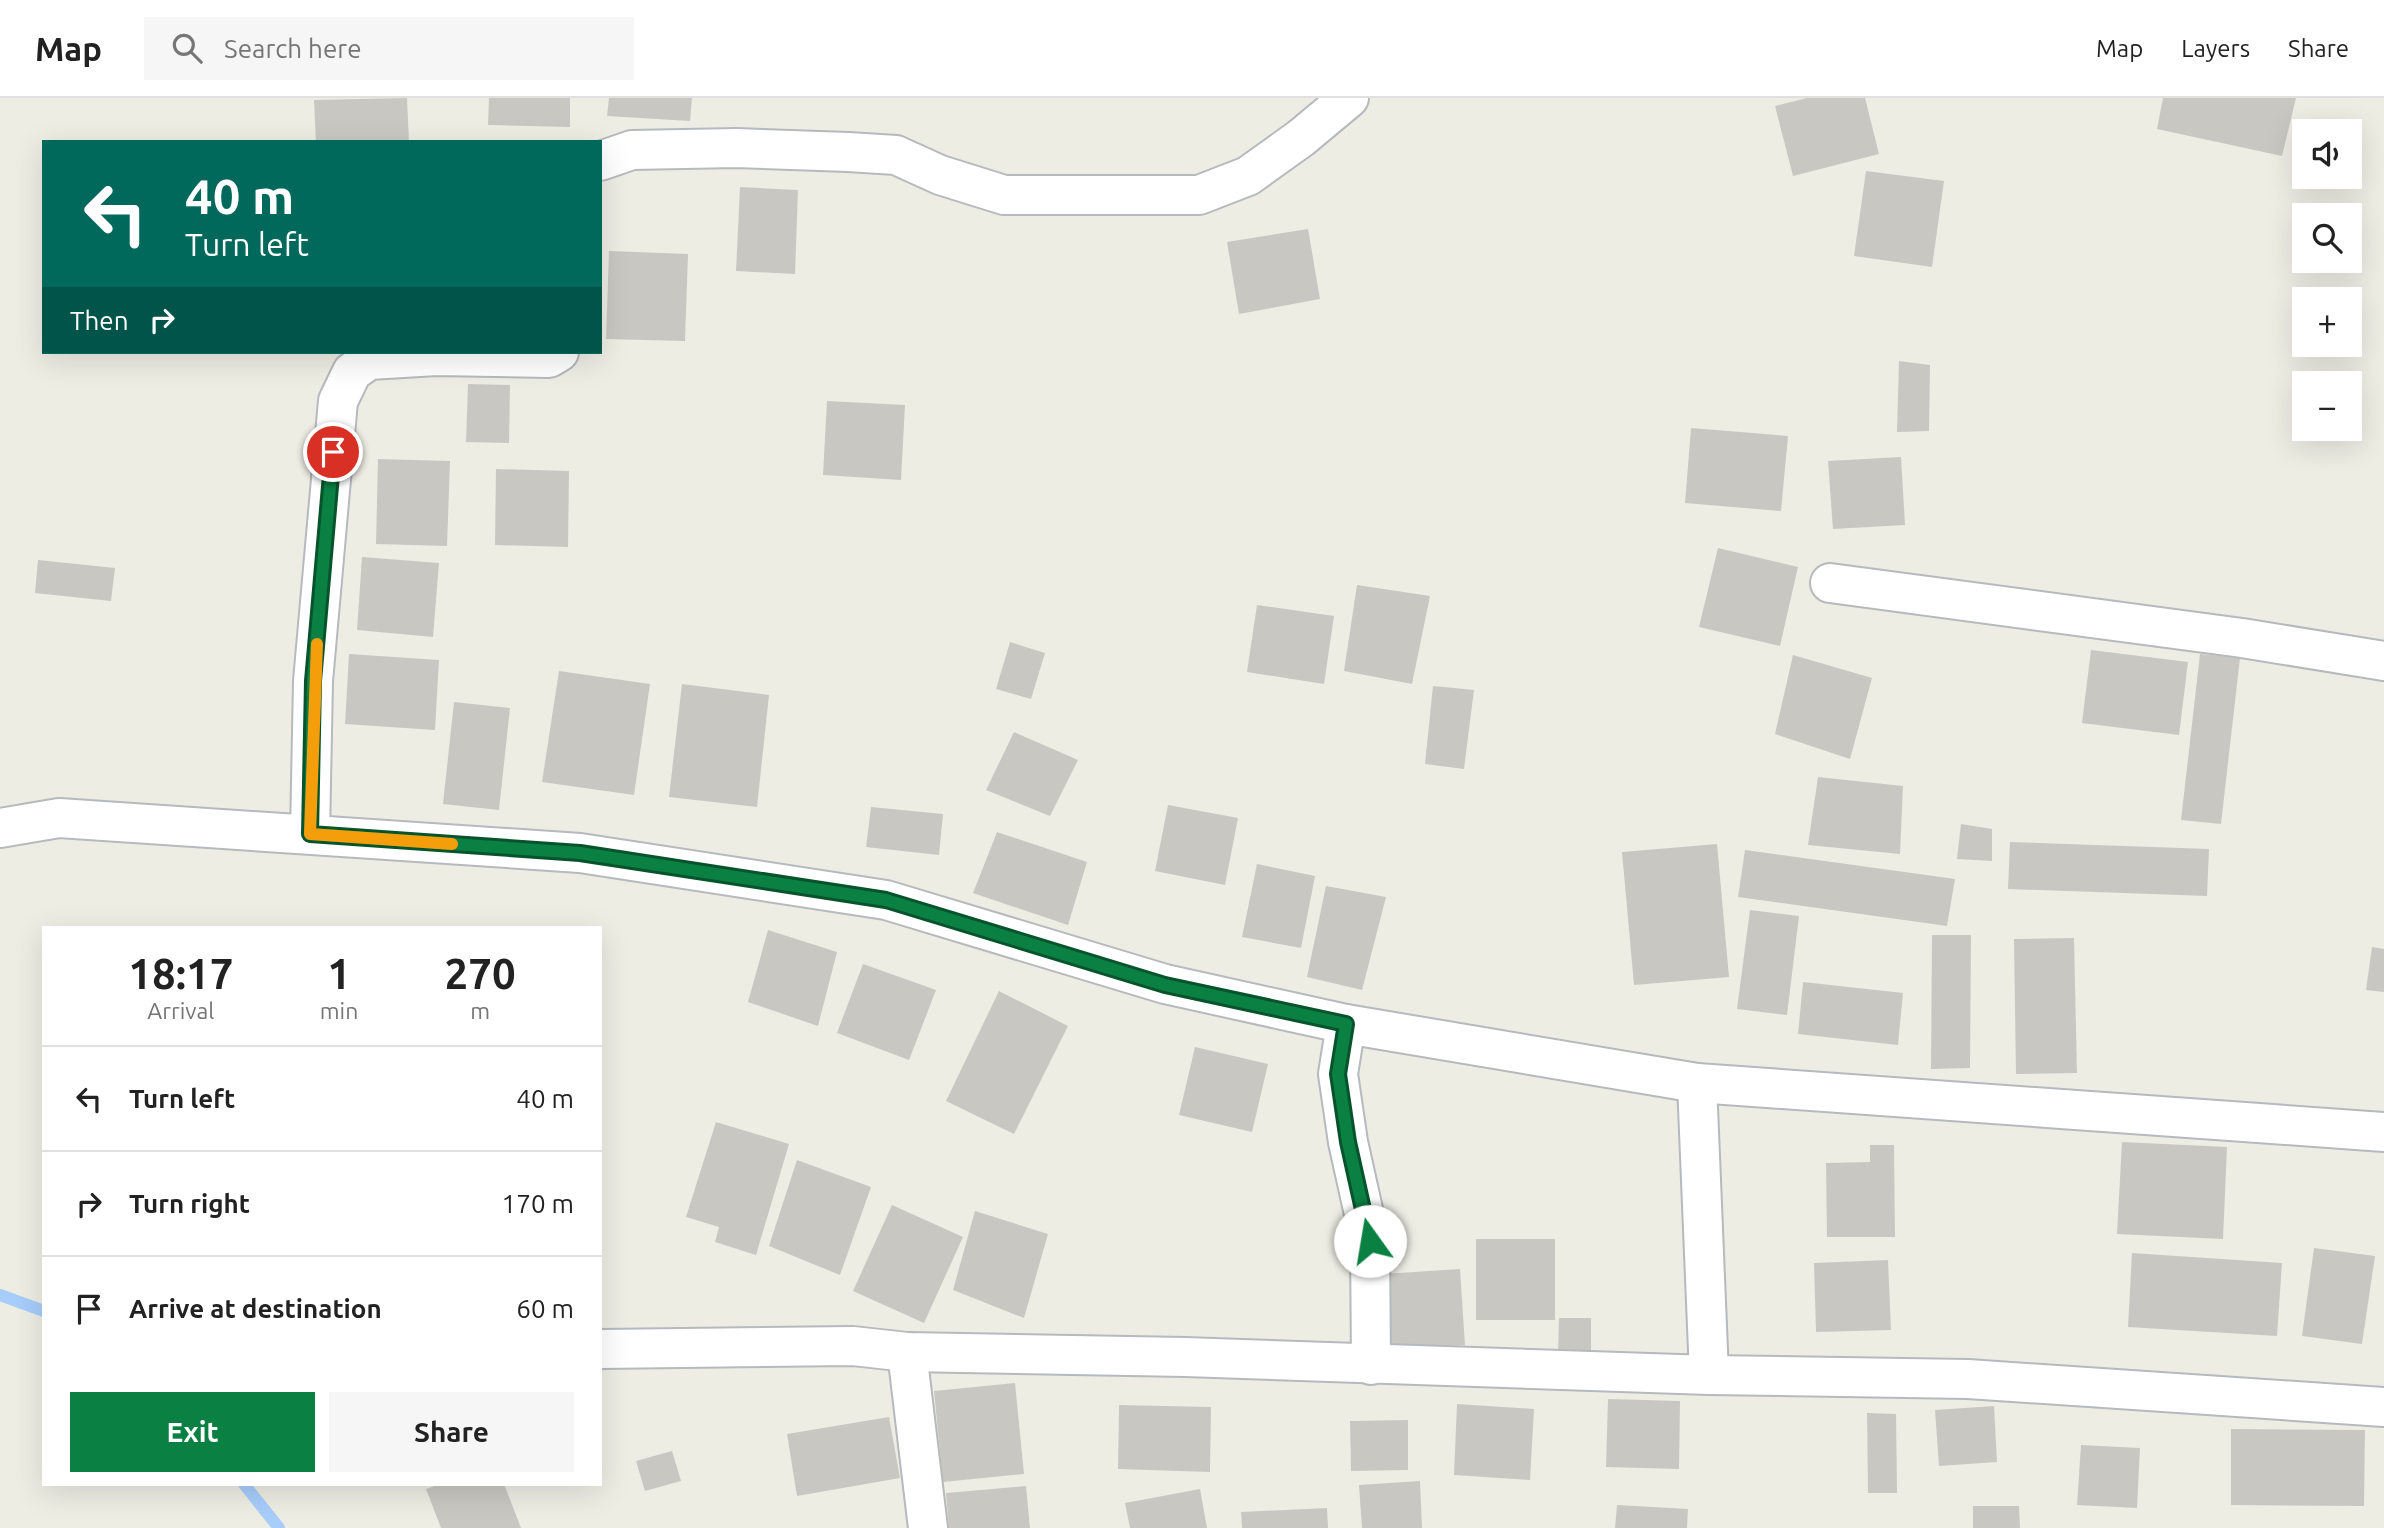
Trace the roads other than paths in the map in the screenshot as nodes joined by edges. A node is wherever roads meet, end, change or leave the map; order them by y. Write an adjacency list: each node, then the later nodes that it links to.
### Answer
1 (1349, 98): 2 (street)
2 (602, 160)
3 (556, 354): 7 (street)
4 (1830, 583): 5 (street)
5 (2384, 660)
6 (0, 828): 7 (street)
7 (310, 834): 8 (street)
8 (1346, 1024): 9 (street); 13 (street)
9 (1697, 1083): 10 (street); 14 (street)
10 (2384, 1132)
11 (602, 1349): 12 (street)
12 (907, 1352): 13 (street); 16 (street)
13 (1371, 1365): 14 (street)
14 (1709, 1375): 15 (street)
15 (2384, 1407)
16 (928, 1528)

